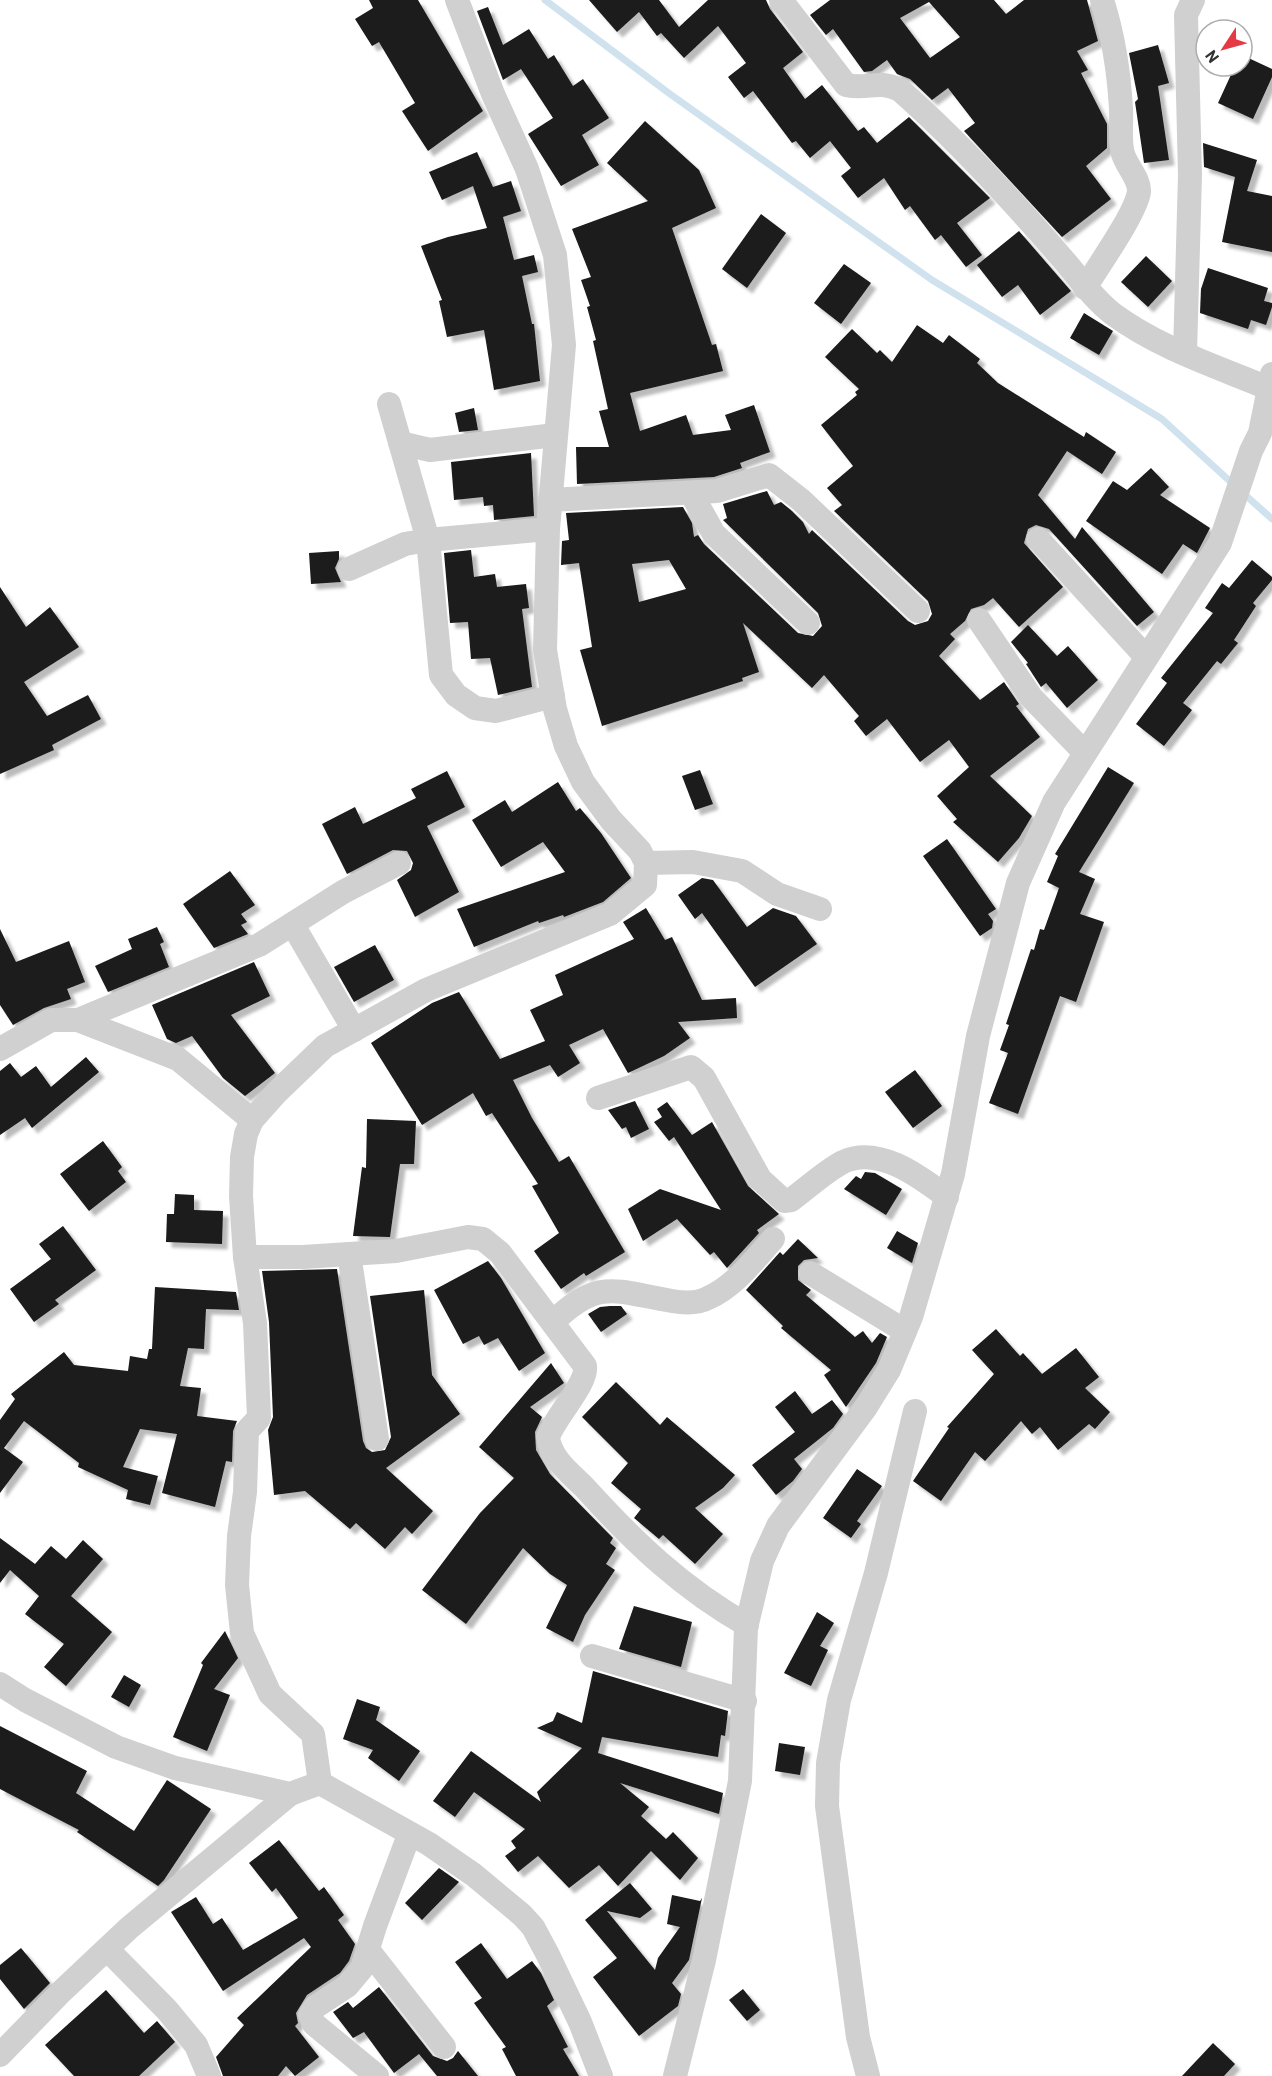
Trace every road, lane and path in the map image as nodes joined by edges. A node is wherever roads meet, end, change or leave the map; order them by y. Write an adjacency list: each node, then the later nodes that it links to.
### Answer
1 (458, 0): 9 (street)
2 (781, 0): 5 (street)
3 (1102, 0): 5 (street)
4 (1193, 0): 6 (street)
5 (1085, 288): 6 (street)
6 (1185, 353): 7 (street)
7 (1270, 381): 10 (street)
8 (389, 404): 11 (street)
9 (555, 435): 11 (street); 13 (street)
10 (1261, 442): 21 (street)
11 (400, 444): 16 (street)
12 (691, 493): 13 (street); 18 (street); 20 (street)
13 (550, 500): 14 (street)
14 (548, 529): 16 (street); 22 (street)
15 (1038, 539): 21 (street)
16 (428, 540): 17 (street); 22 (street)
17 (349, 569)
18 (918, 611)
19 (979, 620): 23 (street)
20 (808, 623)
21 (1146, 657): 23 (street)
22 (553, 696): 25 (street)
23 (1084, 752): 33 (street)
24 (399, 863): 27 (street)
25 (646, 863): 26 (street); 29 (street)
26 (820, 909)
27 (293, 925): 28 (street); 29 (street)
28 (78, 1020): 30 (street); 32 (street)
29 (354, 1030): 32 (street)
30 (0, 1049)
31 (598, 1098): 33 (street)
32 (252, 1120): 36 (street)
33 (947, 1197): 39 (street)
34 (773, 1239): 38 (street)
35 (350, 1254): 36 (street); 38 (street); 41 (street)
36 (245, 1257): 46 (street)
37 (810, 1273): 39 (street)
38 (553, 1322): 42 (street)
39 (905, 1331): 42 (street)
40 (915, 1411): 57 (street)
41 (377, 1438)
42 (747, 1625): 45 (street)
43 (592, 1656): 45 (street)
44 (0, 1684): 47 (street)
45 (745, 1701): 56 (street)
46 (320, 1783): 47 (street); 48 (street)
47 (290, 1794): 49 (street)
48 (409, 1834): 50 (street); 55 (street)
49 (107, 1949): 52 (street); 53 (street)
50 (368, 1950): 51 (street); 54 (street)
51 (444, 2047)
52 (0, 2055)
53 (209, 2076)
54 (376, 2076)
55 (601, 2076)
56 (675, 2076)
57 (868, 2076)

